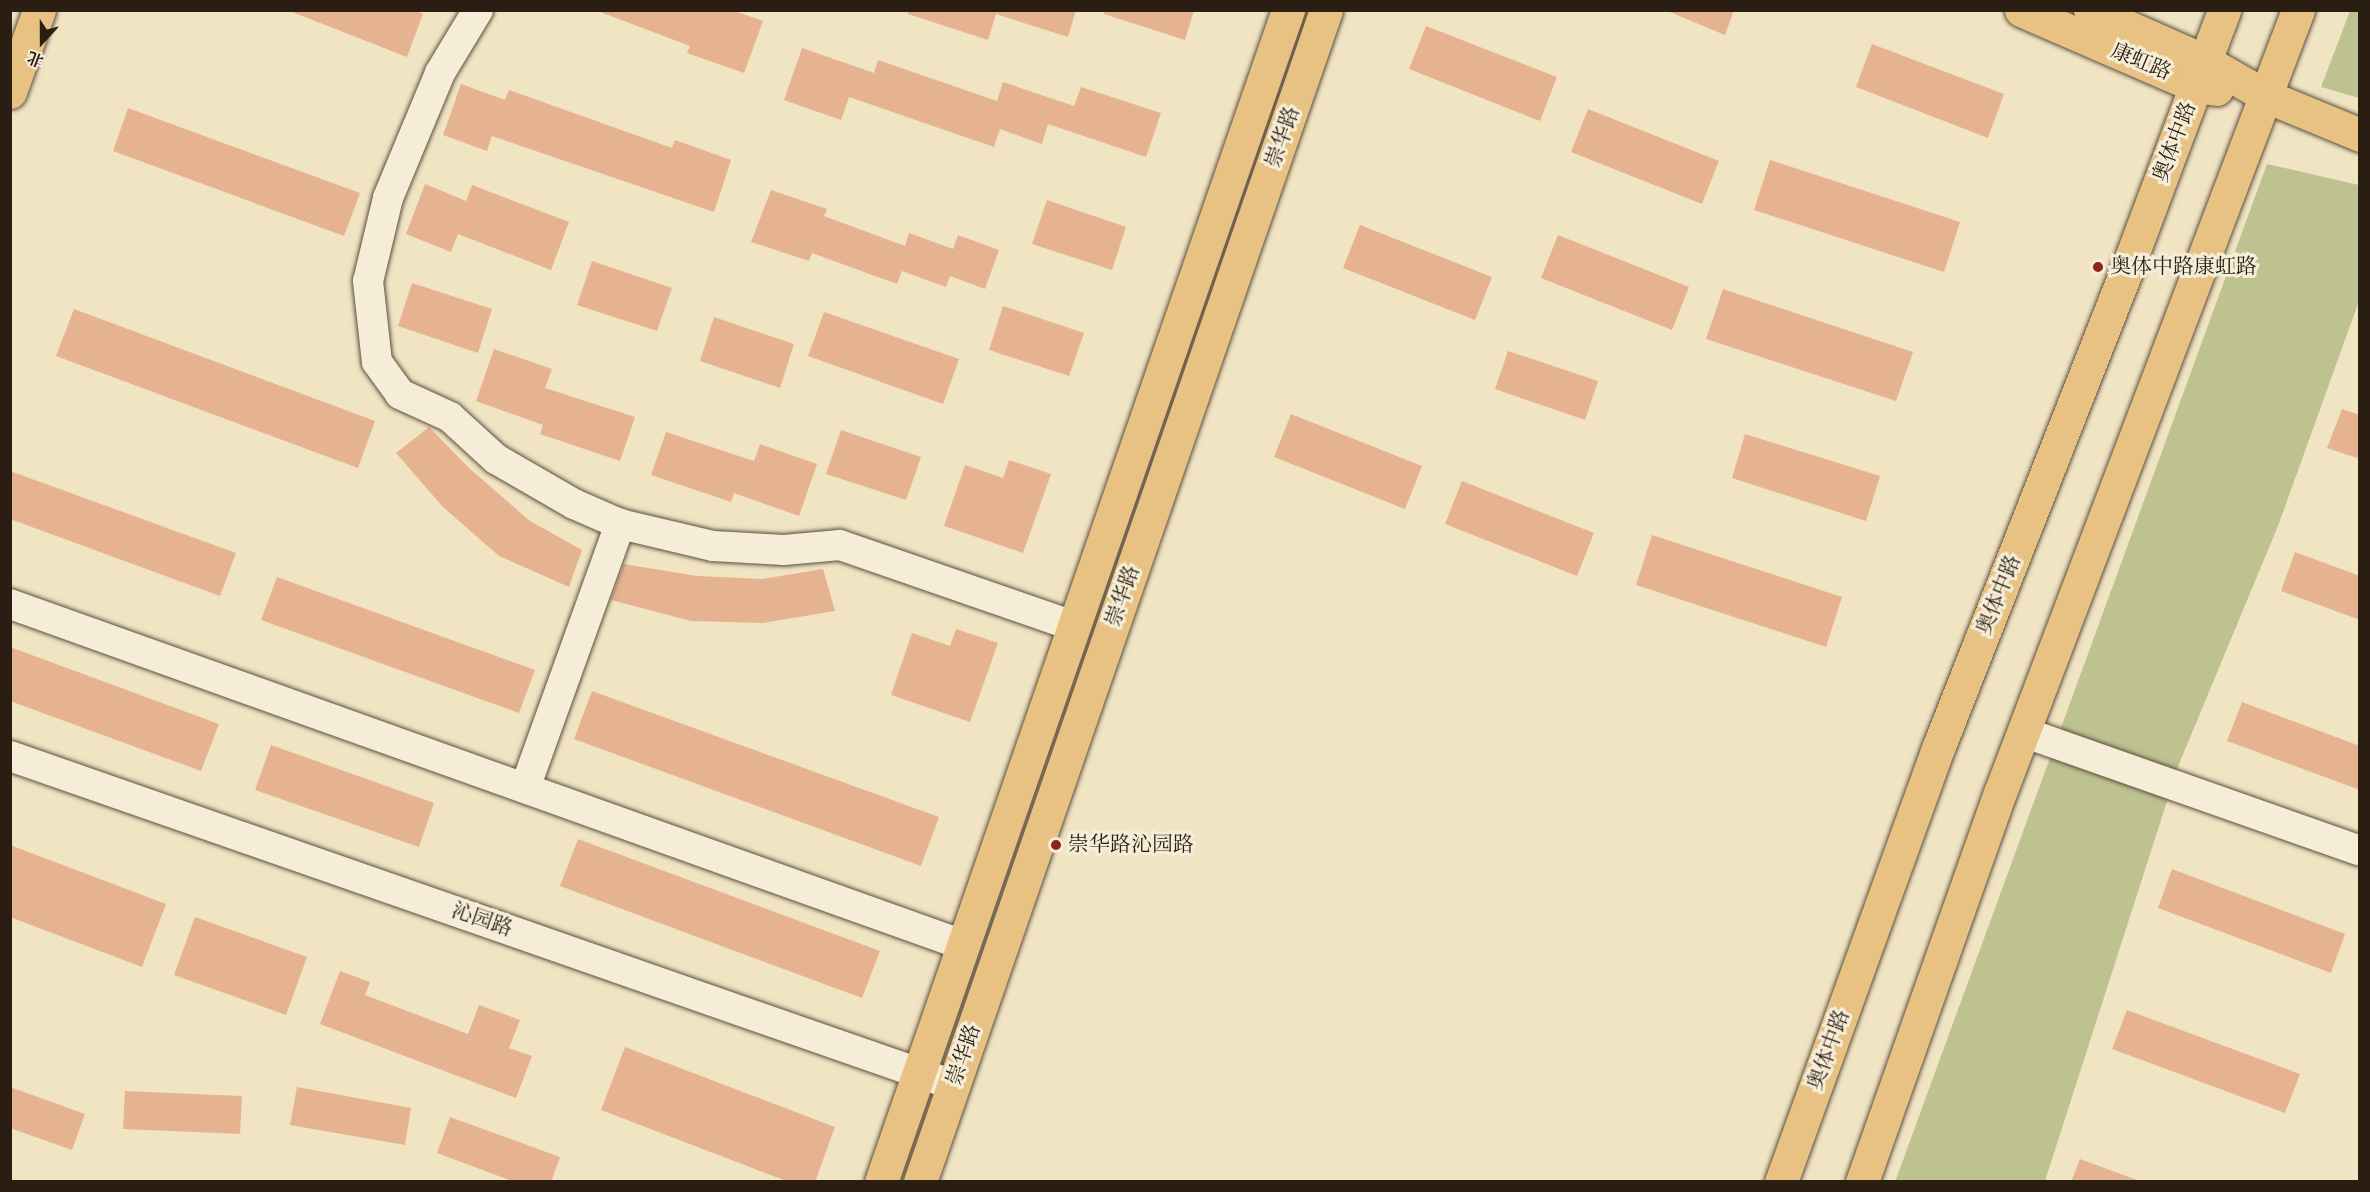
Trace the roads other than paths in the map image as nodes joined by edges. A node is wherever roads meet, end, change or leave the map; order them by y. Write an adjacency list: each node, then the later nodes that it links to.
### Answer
1 (39, 10): 10 (main road)
2 (478, 10): 13 (street)
3 (1288, 10): 15 (main road, 崇华路)
4 (1326, 10): 22 (main road, 崇华路)
5 (2021, 10): 9 (main road, 康虹路)
6 (2090, 10): 9 (main road, 康虹路)
7 (2224, 10): 9 (main road, 奥体中路)
8 (2298, 10): 11 (main road)
9 (2201, 74): 11 (main road, 康虹路); 25 (main road, 奥体中路)
10 (10, 92)
11 (2266, 96): 12 (main road, 康虹路); 16 (main road)
12 (2360, 135)
13 (620, 524): 15 (street); 18 (street)
14 (10, 604): 18 (street)
15 (1074, 626): 20 (main road, 崇华路)
16 (2023, 732): 19 (street); 26 (main road)
17 (10, 756): 21 (street, 沁园路)
18 (525, 788): 20 (street)
19 (2360, 851)
20 (963, 945): 21 (main road, 崇华路)
21 (919, 1073): 22 (street, 沁园路); 23 (main road, 崇华路)
22 (953, 1085): 24 (main road, 崇华路)
23 (881, 1182)
24 (920, 1182)
25 (1781, 1182)
26 (1862, 1182)

